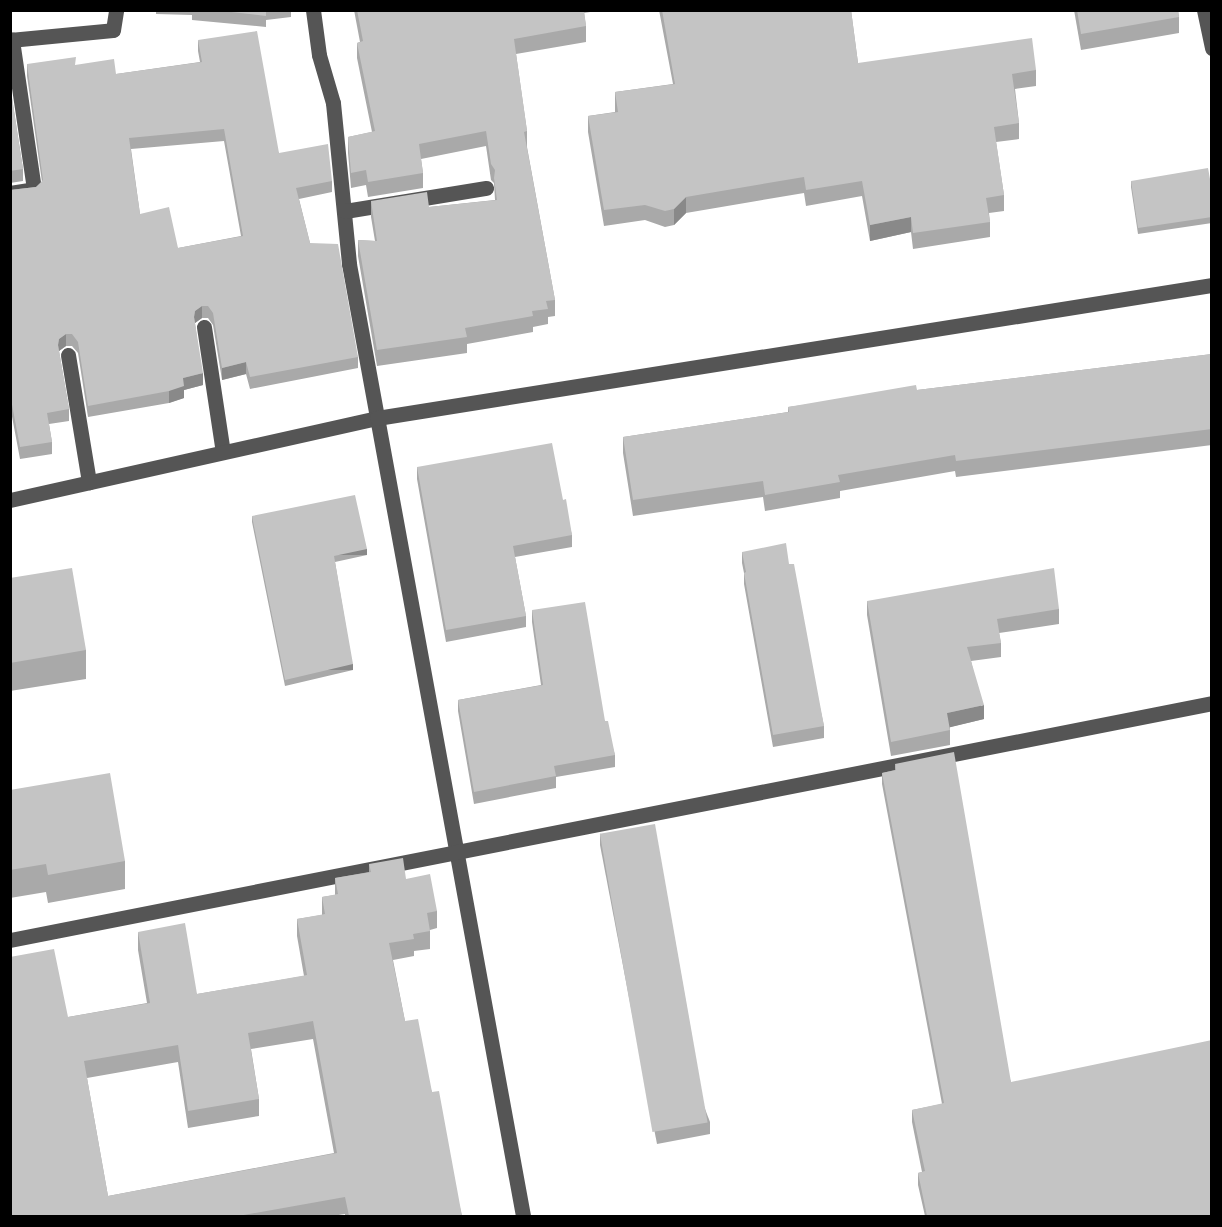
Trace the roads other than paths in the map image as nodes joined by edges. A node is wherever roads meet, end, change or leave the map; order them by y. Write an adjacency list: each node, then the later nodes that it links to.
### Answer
1 (116, 10): 4 (street)
2 (313, 10): 8 (street)
3 (1204, 10): 5 (street)
4 (11, 40): 7 (street)
5 (1212, 48)
6 (486, 188): 8 (street)
7 (10, 193)
8 (345, 211): 12 (street)
9 (1212, 285): 12 (street)
10 (204, 327): 13 (street)
11 (68, 355): 14 (street)
12 (377, 418): 13 (street); 17 (street)
13 (223, 452): 14 (street)
14 (88, 482): 15 (street)
15 (10, 500)
16 (1212, 703): 17 (street)
17 (457, 852): 18 (street); 19 (street)
18 (10, 940)
19 (523, 1216)

